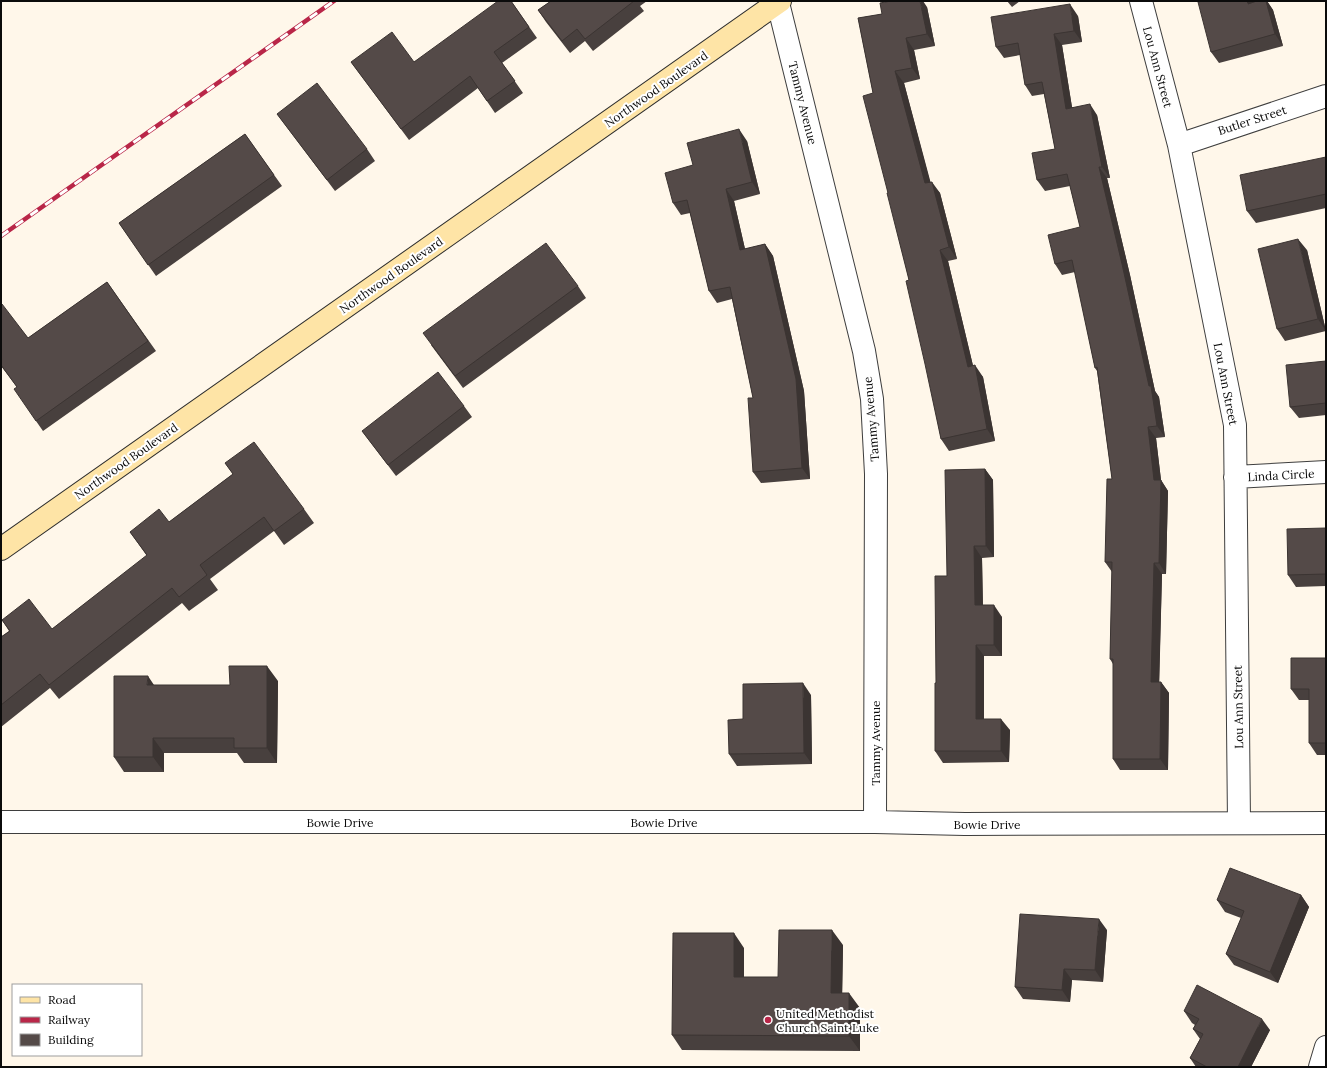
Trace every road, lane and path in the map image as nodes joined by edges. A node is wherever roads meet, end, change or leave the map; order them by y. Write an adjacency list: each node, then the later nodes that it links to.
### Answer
1 (1141, 1): 4 (street, Lou Ann Street)
2 (779, 2): 7 (street, Northwood Boulevard); 9 (street, Tammy Avenue)
3 (1326, 96): 4 (street, Butler Street)
4 (1179, 145): 6 (street, Lou Ann Street)
5 (1326, 472): 6 (street, Linda Circle)
6 (1235, 477): 10 (street, Lou Ann Street)
7 (1, 549)
8 (1, 822): 9 (street, Bowie Drive)
9 (875, 822): 10 (street, Bowie Drive)
10 (1239, 823): 11 (street, Bowie Drive)
11 (1326, 823)
12 (1326, 1047): 13 (street)
13 (1320, 1067)

